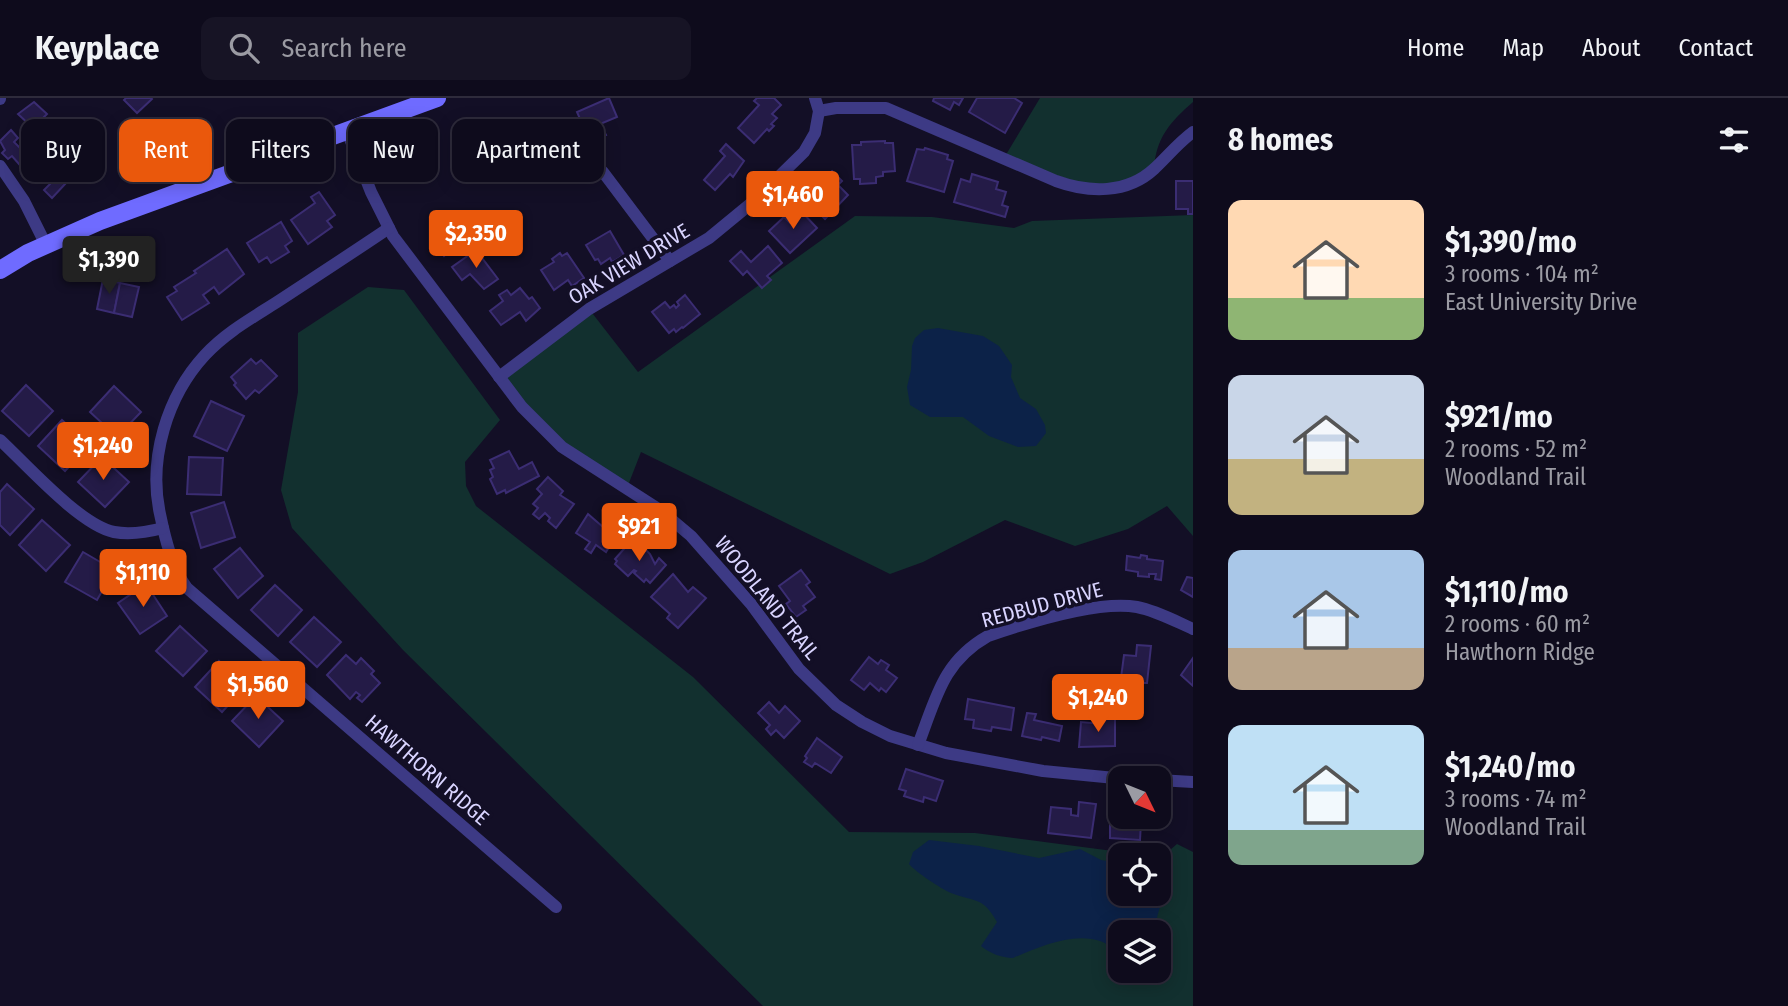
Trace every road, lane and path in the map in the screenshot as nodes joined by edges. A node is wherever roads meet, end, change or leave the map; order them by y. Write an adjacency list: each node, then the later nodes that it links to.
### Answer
1 (437, 98): 3 (main road)
2 (817, 104): 4 (street); 9 (street, OAK VIEW DRIVE)
3 (347, 131): 7 (street, WOODLAND TRAIL); 8 (main road)
4 (1193, 132)
5 (0, 166): 8 (street)
6 (604, 173): 9 (street)
7 (389, 228): 11 (street, WOODLAND TRAIL); 13 (street, HAWTHORN RIDGE)
8 (46, 244): 10 (main road)
9 (670, 261): 11 (street, OAK VIEW DRIVE)
10 (0, 270)
11 (499, 377): 15 (street, WOODLAND TRAIL)
12 (0, 440): 13 (street)
13 (163, 528): 19 (street, HAWTHORN RIDGE)
14 (1193, 629): 15 (street, REDBUD DRIVE)
15 (918, 746): 16 (street, WOODLAND TRAIL)
16 (1108, 777)
17 (1171, 781): 18 (street)
18 (1193, 782)
19 (556, 907)

